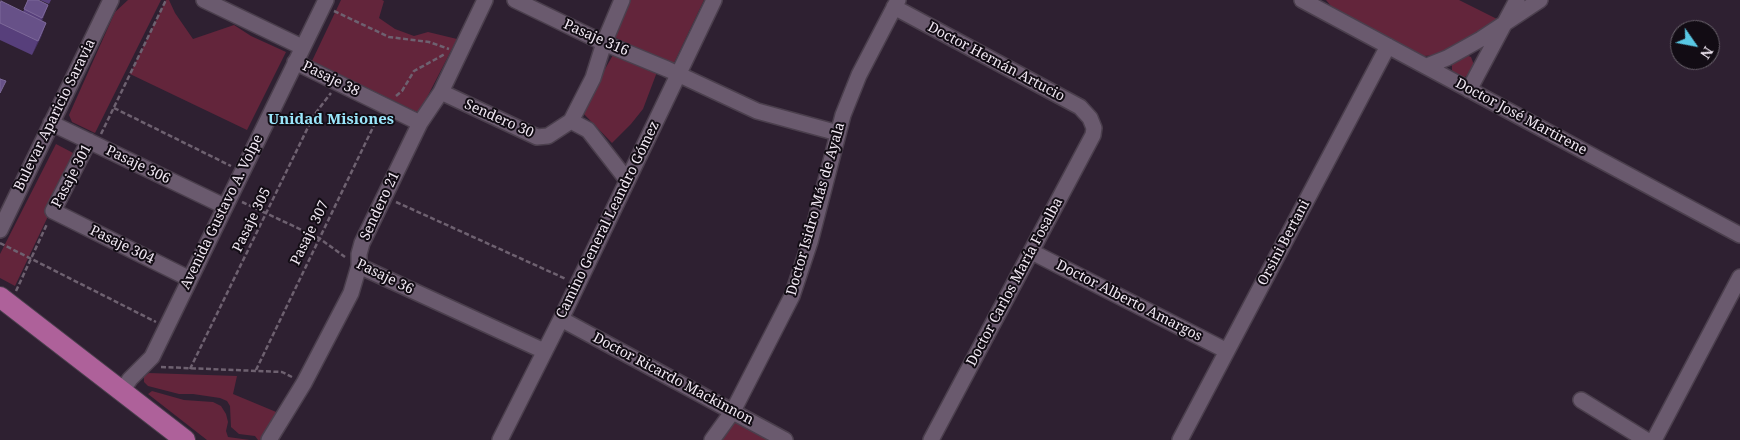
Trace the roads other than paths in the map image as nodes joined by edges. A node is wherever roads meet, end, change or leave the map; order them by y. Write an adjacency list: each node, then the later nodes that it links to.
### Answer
1 (110, 0): 22 (street, Bulevar Aparicio Saravia)
2 (204, 0): 15 (street)
3 (485, 0): 20 (street, Sendero 21)
4 (515, 0): 13 (street, Pasaje 316)
5 (622, 0): 13 (street)
6 (714, 0): 18 (street, Camino General Leandro Gómez)
7 (1517, 0): 12 (street)
8 (1540, 0): 12 (street)
9 (1311, 2): 14 (street, Doctor José Martirene)
10 (325, 3): 15 (street, Avenida Gustavo A. Volpe)
11 (896, 4): 24 (street, Doctor Hernán Artucio); 25 (street, Doctor Isidro Más de Ayala)
12 (1505, 22): 17 (street); 19 (street)
13 (604, 43): 18 (street, Pasaje 316); 21 (street)
14 (1388, 46): 17 (street, Doctor José Martirene); 39 (street, Orsini Bertani)
15 (302, 48): 16 (street, Avenida Gustavo A. Volpe)
16 (295, 62): 23 (street, Pasaje 38); 28 (street, Avenida Gustavo A. Volpe)
17 (1426, 66): 19 (street, Doctor José Martirene)
18 (678, 74): 25 (street, Pasaje 316); 27 (street, Camino General Leandro Gómez)
19 (1469, 90): 31 (street, Doctor José Martirene)
20 (441, 92): 21 (street, Sendero 30); 23 (street, Sendero 21)
21 (571, 121): 27 (street)
22 (51, 123): 26 (street, Pasaje 306); 30 (street, Bulevar Aparicio Saravia)
23 (420, 123): 33 (street, Sendero 21)
24 (1093, 123): 32 (street, Doctor Carlos María Fosalba)
25 (838, 133): 42 (street, Doctor Isidro Más de Ayala)
26 (89, 141): 28 (street, Pasaje 306); 29 (street, Pasaje 301)
27 (627, 180): 37 (street, Camino General Leandro Gómez)
28 (227, 201): 35 (street, Avenida Gustavo A. Volpe)
29 (54, 211): 35 (street, Pasaje 304)
30 (0, 230)
31 (1740, 235)
32 (1032, 252): 39 (street, Doctor Alberto Amargos); 48 (street, Doctor Carlos María Fosalba)
33 (359, 266): 38 (street, Pasaje 36); 44 (street, Sendero 21)
34 (1740, 278): 51 (street)
35 (190, 279): 40 (street, Avenida Gustavo A. Volpe)
36 (5, 300): 40 (main road)
37 (561, 319): 38 (street, Camino General Leandro Gómez); 42 (street, Doctor Ricardo Mackinnon)
38 (544, 351): 45 (street, Camino General Leandro Gómez)
39 (1226, 351): 49 (street, Orsini Bertani)
40 (122, 391): 43 (main road)
41 (1581, 400): 50 (street)
42 (733, 411): 46 (street, Doctor Isidro Más de Ayala); 47 (street, Doctor Ricardo Mackinnon)
43 (185, 440)
44 (269, 440)
45 (500, 440)
46 (712, 440)
47 (785, 440)
48 (931, 440)
49 (1180, 440)
50 (1646, 440)
51 (1654, 440)

